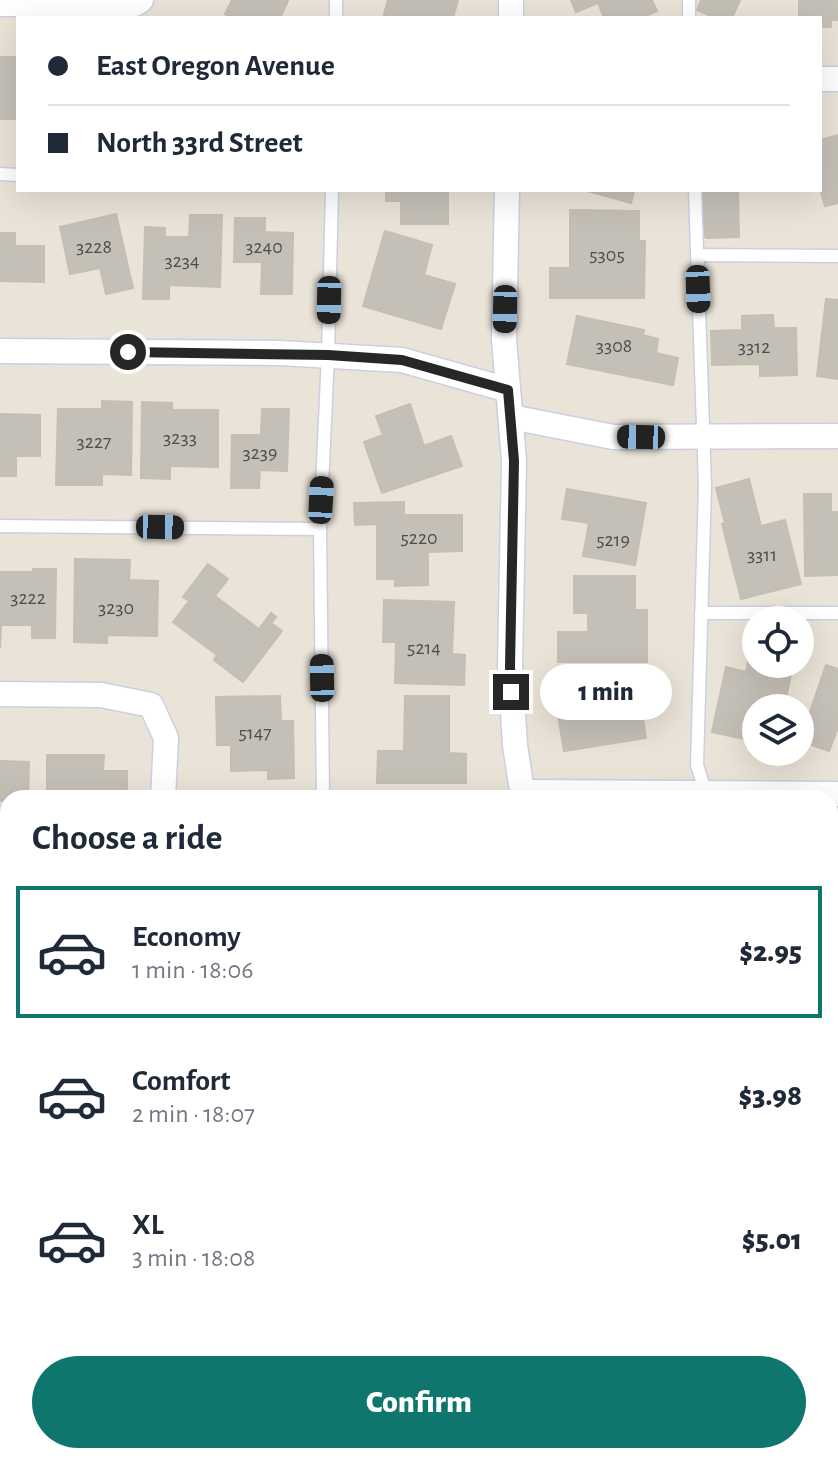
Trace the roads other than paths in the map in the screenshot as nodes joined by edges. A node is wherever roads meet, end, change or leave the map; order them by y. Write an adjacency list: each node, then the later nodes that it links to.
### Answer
1 (141, 0): 2 (street)
2 (0, 4)
3 (332, 192): 9 (lane)
4 (507, 192): 10 (street)
5 (695, 192): 6 (lane)
6 (697, 255): 7 (lane); 13 (lane)
7 (838, 256)
8 (0, 351): 9 (street)
9 (328, 355): 10 (street); 15 (lane)
10 (508, 390): 11 (street)
11 (511, 417): 13 (street); 21 (street)
12 (838, 436): 13 (street)
13 (703, 438): 16 (lane)
14 (0, 526): 15 (lane)
15 (320, 529): 20 (lane)
16 (701, 613): 17 (lane); 22 (lane)
17 (838, 613)
18 (0, 694): 19 (street)
19 (163, 790)
20 (323, 790)
21 (521, 790)
22 (704, 790)

